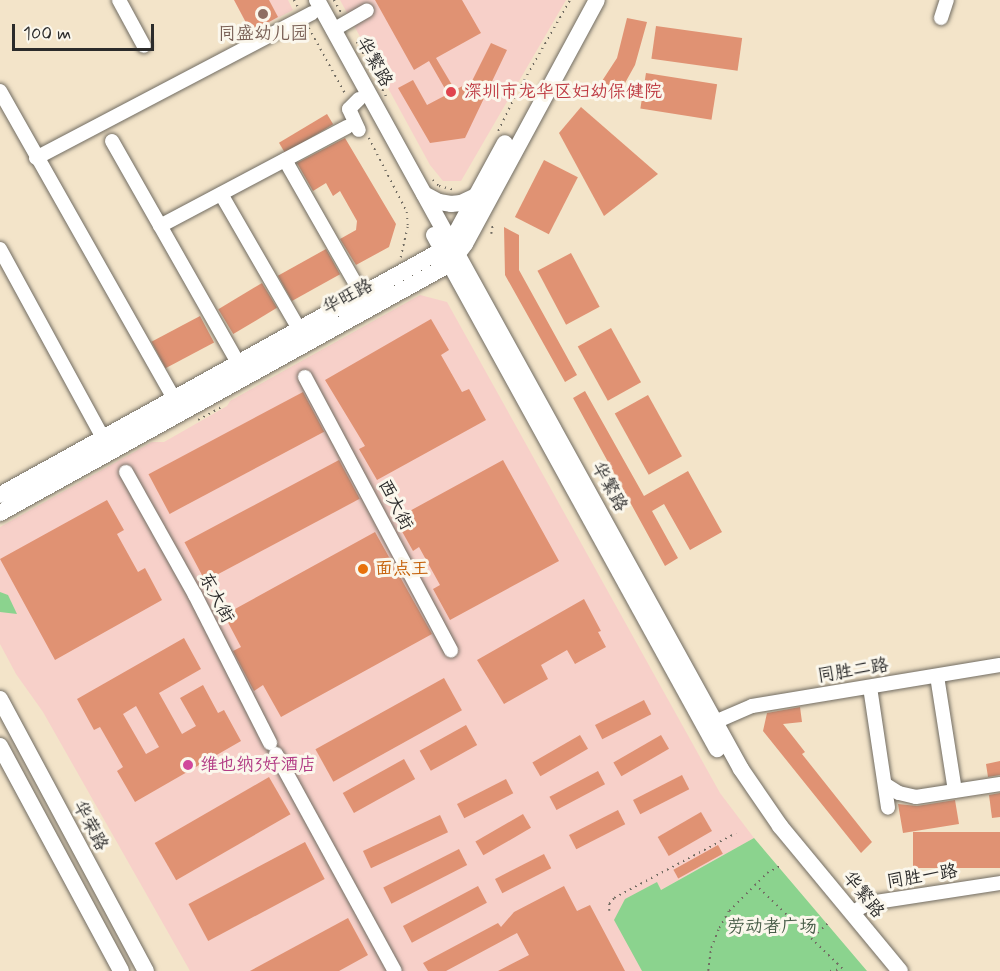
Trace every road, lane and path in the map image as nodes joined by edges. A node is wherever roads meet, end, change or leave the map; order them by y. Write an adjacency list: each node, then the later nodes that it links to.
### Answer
1 (119, 0): 13 (street)
2 (294, 0): 8 (path)
3 (334, 0): 11 (path)
4 (570, 0): 18 (path)
5 (584, 0): 26 (main road)
6 (597, 0): 29 (main road)
7 (947, 0): 10 (street)
8 (308, 10): 11 (main road, 华繁路); 15 (main road, 华繁路); 15 (path); 20 (street)
9 (367, 10): 11 (street)
10 (941, 18)
11 (338, 23): 25 (main road, 华繁路)
12 (357, 42): 16 (path)
13 (144, 45)
14 (0, 92): 20 (street)
15 (354, 100): 17 (street); 29 (main road, 华繁路)
16 (389, 103)
17 (357, 129): 21 (street); 30 (path)
18 (497, 134)
19 (112, 141): 27 (street)
20 (36, 158): 35 (street)
21 (285, 160): 24 (street); 31 (street)
22 (427, 173): 23 (path)
23 (457, 190)
24 (221, 194): 27 (street); 32 (street)
25 (424, 194): 26 (main road); 29 (main road, 华繁路)
26 (476, 196): 29 (main road)
27 (160, 226): 33 (street)
28 (0, 249): 38 (street)
29 (450, 252): 31 (main road, 华旺路); 41 (main road, 华旺路); 47 (main road, 华繁路); 69 (main road, 华繁路)
30 (401, 259)
31 (362, 295): 32 (main road, 华旺路)
32 (299, 329): 33 (main road, 华旺路)
33 (238, 363): 35 (main road, 华旺路)
34 (305, 377): 42 (street, 西大街)
35 (174, 399): 38 (main road, 华旺路)
36 (223, 406): 37 (path)
37 (198, 420)
38 (103, 438): 40 (main road, 华旺路)
39 (126, 472): 66 (street, 东大街)
40 (0, 495)
41 (0, 513)
42 (451, 651)
43 (1000, 665): 44 (street, 同胜二路)
44 (937, 676): 45 (street, 同胜二路); 51 (street)
45 (870, 687): 47 (street, 同胜二路); 50 (street)
46 (0, 699): 65 (main road, 华荣路)
47 (715, 722): 60 (main road, 华繁路)
48 (0, 746): 64 (main road)
49 (1000, 784): 51 (street)
50 (886, 785): 51 (street); 52 (street)
51 (955, 791)
52 (888, 808)
53 (736, 833): 55 (path)
54 (720, 834): 55 (path)
55 (723, 840): 59 (path)
56 (780, 866): 57 (path)
57 (756, 884): 62 (path); 67 (path)
58 (1000, 884): 60 (street, 同胜一路)
59 (609, 910)
60 (852, 913): 70 (main road, 华繁路)
61 (828, 923): 62 (path)
62 (812, 938): 63 (path)
63 (844, 970): 68 (path)
64 (121, 971)
65 (146, 971)
66 (395, 971)
67 (708, 971)
68 (830, 971)
69 (886, 971)
70 (900, 971)

